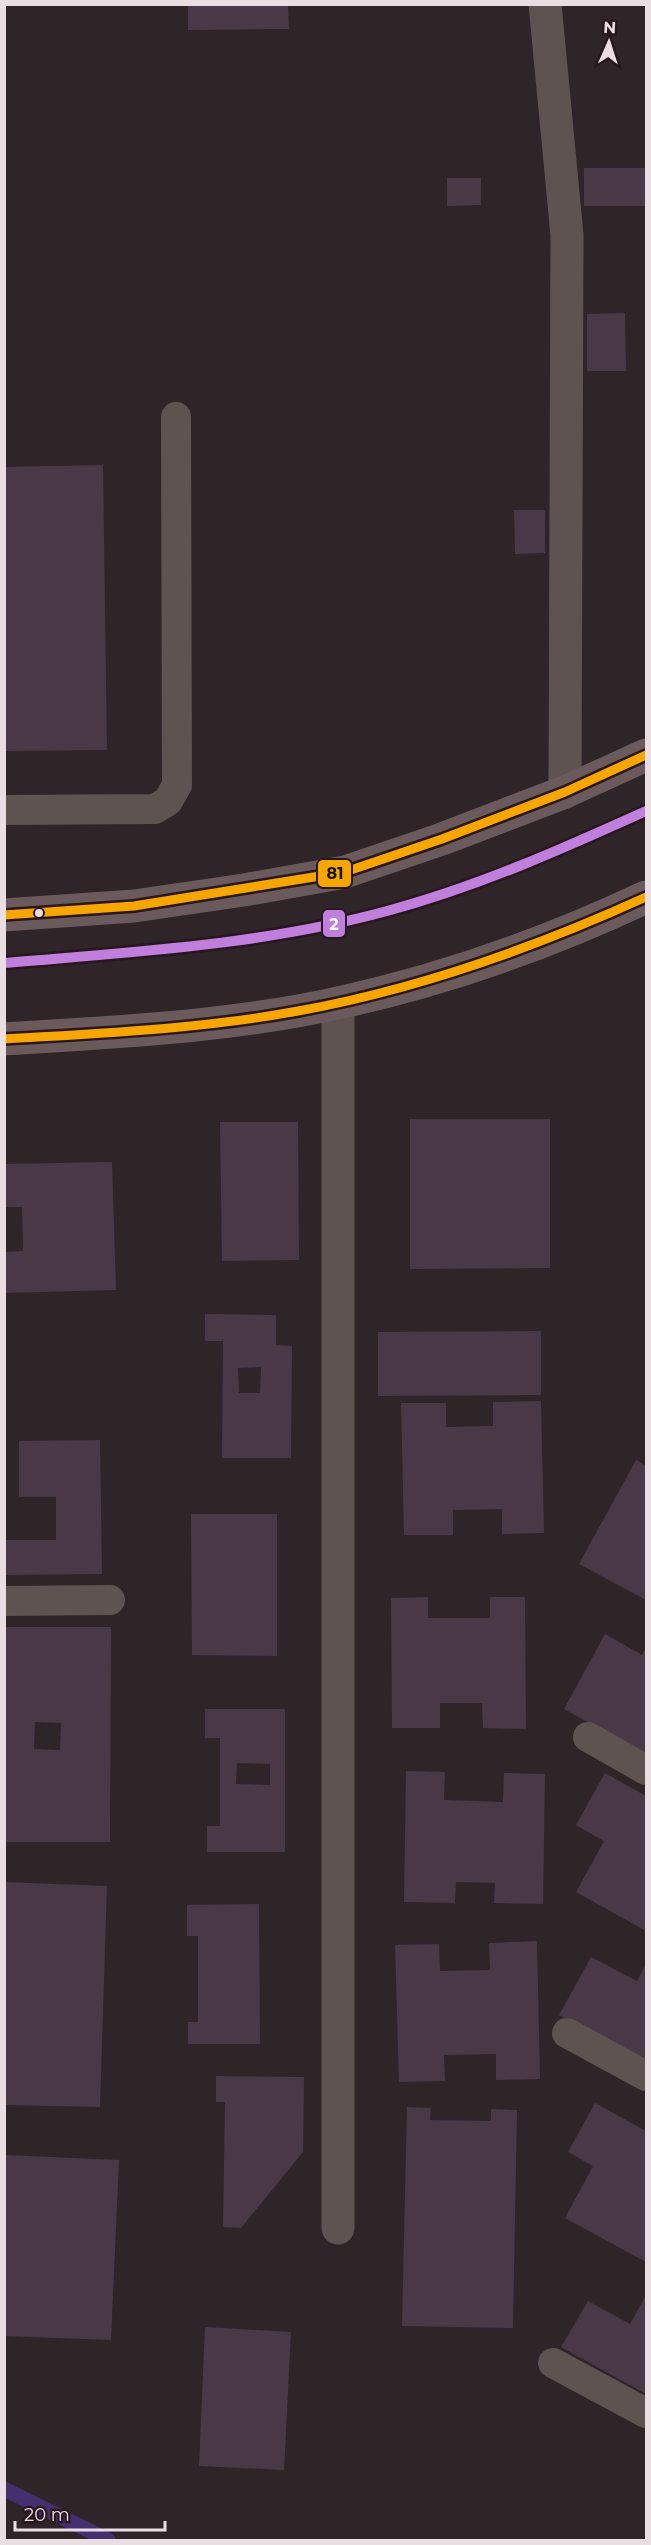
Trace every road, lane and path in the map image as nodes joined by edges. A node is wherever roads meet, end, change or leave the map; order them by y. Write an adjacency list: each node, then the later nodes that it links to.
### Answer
1 (545, 4): 4 (street)
2 (176, 417): 5 (lane)
3 (646, 755): 4 (main road)
4 (565, 792): 7 (main road)
5 (4, 810)
6 (646, 897): 8 (main road)
7 (4, 915)
8 (338, 1003): 9 (main road); 16 (street)
9 (4, 1039)
10 (110, 1600): 11 (lane)
11 (4, 1601)
12 (588, 1737): 13 (lane)
13 (646, 1770)
14 (567, 2033): 15 (lane)
15 (646, 2076)
16 (338, 2228)
17 (553, 2363): 18 (lane)
18 (646, 2413)

